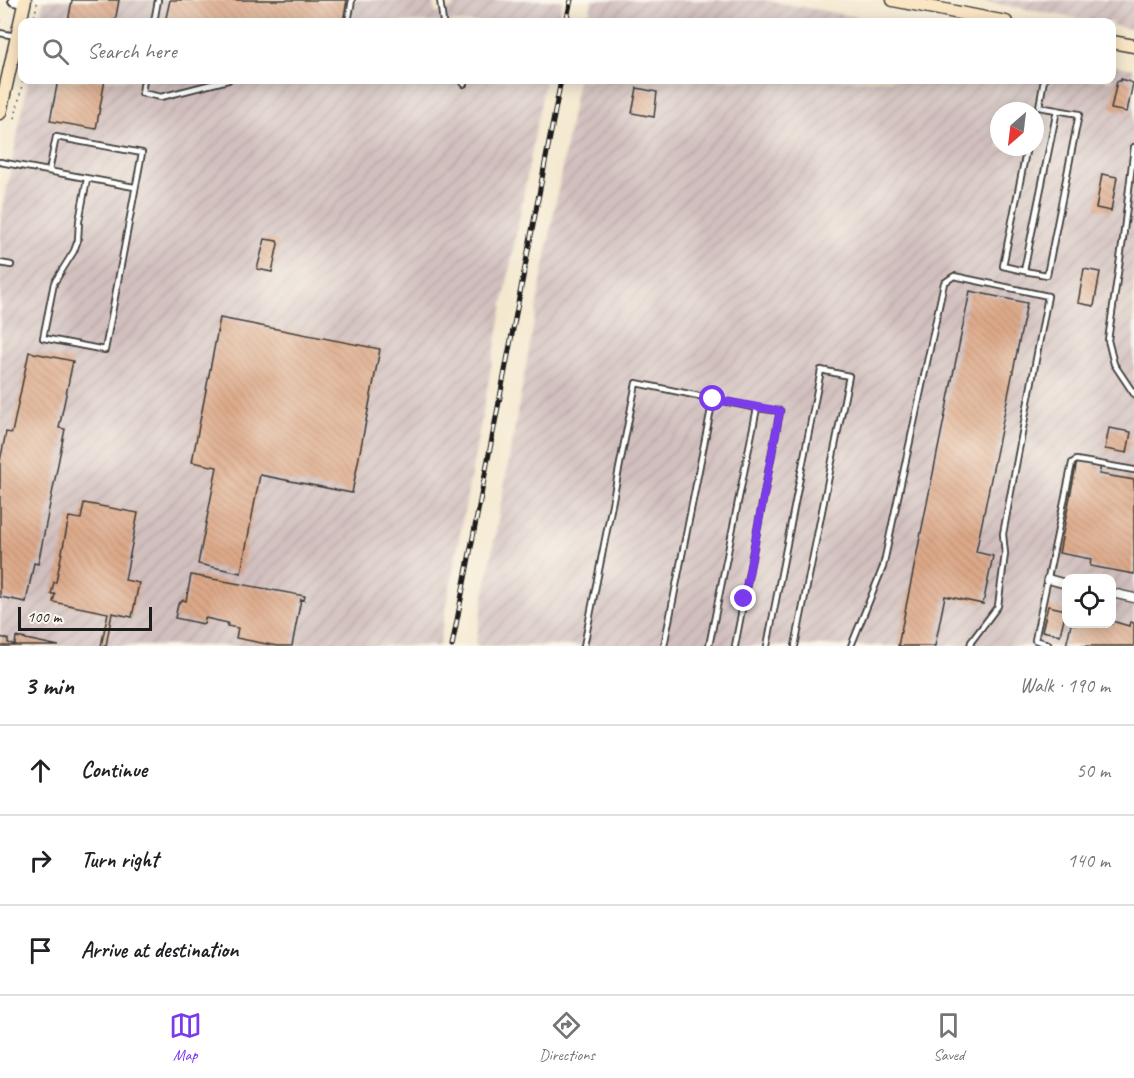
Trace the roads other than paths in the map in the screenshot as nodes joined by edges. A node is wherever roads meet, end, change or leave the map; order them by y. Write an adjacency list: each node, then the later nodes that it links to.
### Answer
1 (158, 0): 7 (lane)
2 (352, 0): 8 (lane)
3 (440, 0): 9 (lane)
4 (893, 0): 10 (main road)
5 (21, 1): 6 (main road)
6 (19, 18)
7 (155, 18)
8 (349, 18)
9 (443, 18)
10 (985, 18)
11 (18, 27): 13 (main road)
12 (0, 33): 13 (lane)
13 (17, 36): 22 (main road)
14 (1116, 43): 15 (main road)
15 (1134, 46)
16 (143, 84): 17 (lane)
17 (212, 84)
18 (1043, 84): 19 (lane)
19 (1039, 102)
20 (1044, 109): 21 (lane)
21 (1057, 110): 31 (lane); 31 (lane)
22 (0, 113)
23 (1134, 147): 32 (lane)
24 (1026, 156): 31 (lane)
25 (0, 162): 26 (lane)
26 (49, 171): 27 (lane); 28 (lane)
27 (87, 178): 28 (lane); 28 (lane)
28 (134, 187)
29 (0, 263): 30 (lane)
30 (11, 265)
31 (1024, 271)
32 (1134, 394)
33 (713, 399): 34 (lane); 40 (lane); 41 (lane)
34 (757, 408): 42 (lane); 43 (lane)
35 (1134, 470): 36 (lane)
36 (1048, 579): 37 (street); 48 (lane)
37 (1062, 583)
38 (1116, 594): 39 (street)
39 (1134, 598)
40 (584, 646)
41 (664, 646)
42 (709, 646)
43 (735, 646)
44 (767, 646): 45 (lane)
45 (795, 646)
46 (851, 646): 47 (lane)
47 (970, 646)
48 (1047, 646)

